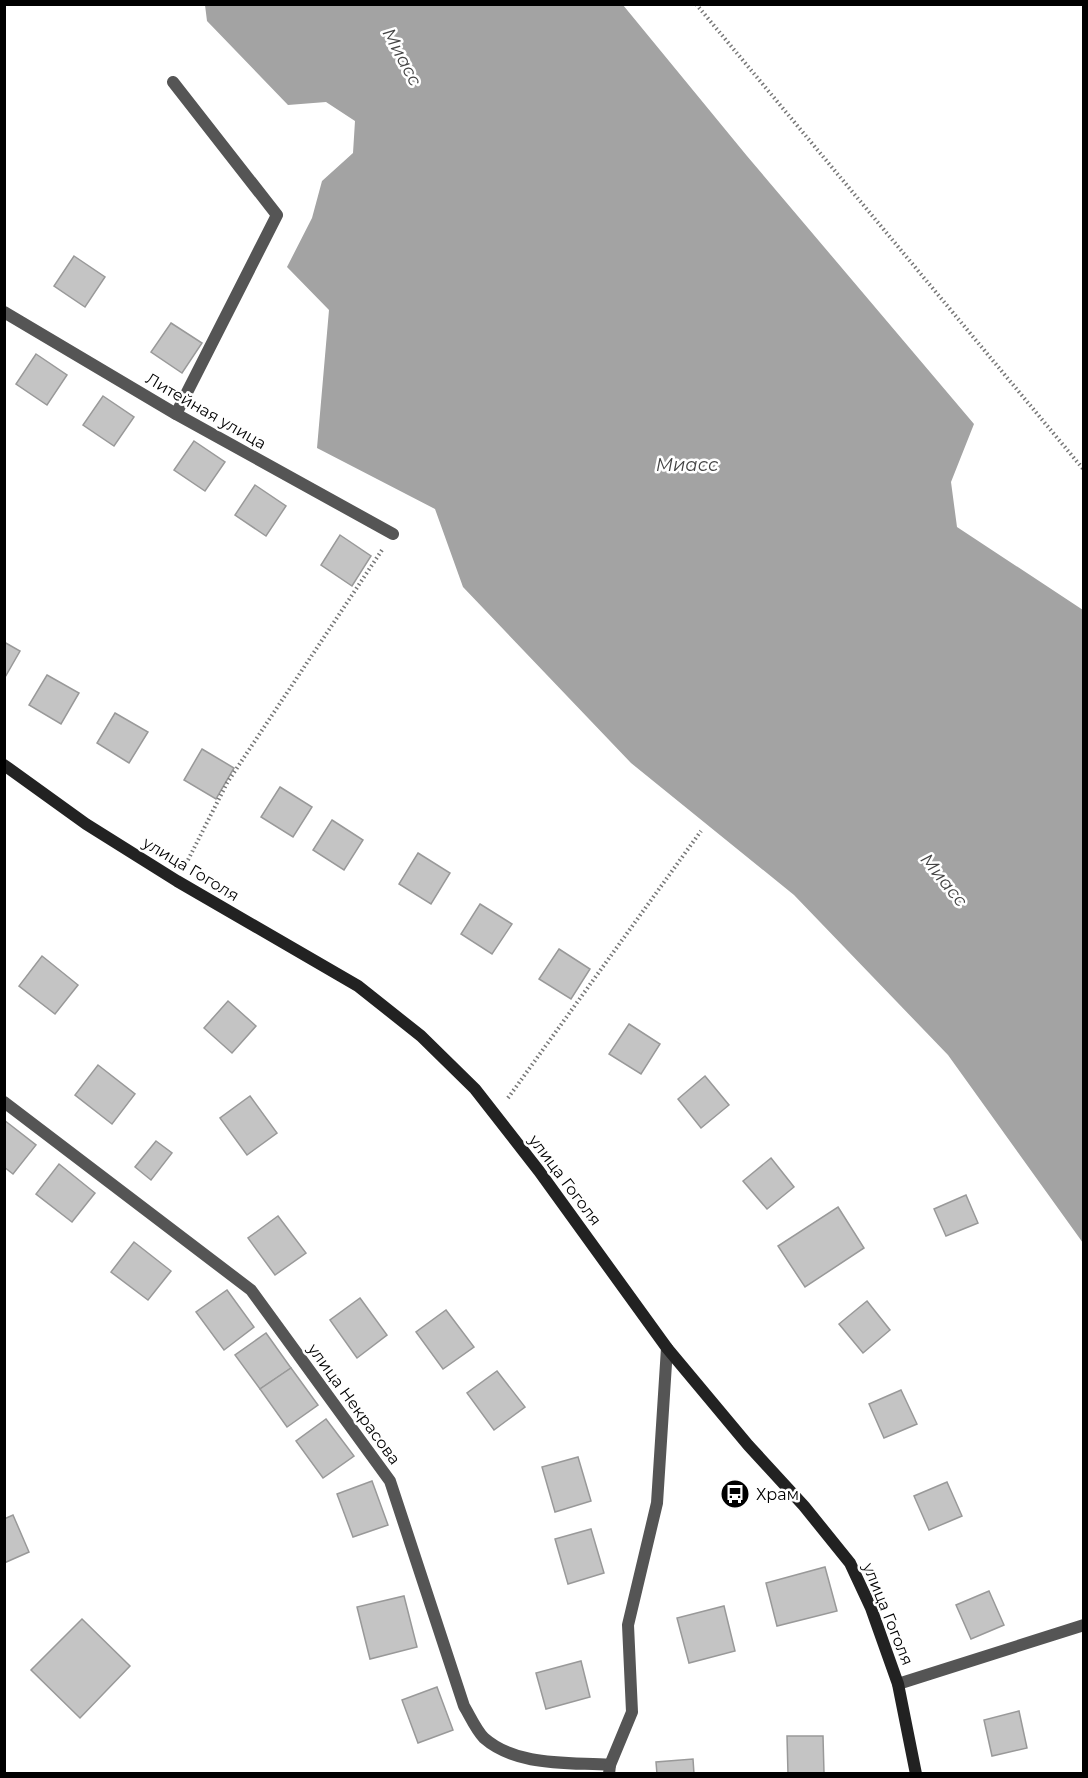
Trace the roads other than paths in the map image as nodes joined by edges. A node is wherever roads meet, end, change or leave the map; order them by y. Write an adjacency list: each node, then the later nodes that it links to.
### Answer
1 (172, 82): 3 (street)
2 (4, 312): 3 (street, Литейная улица)
3 (176, 414): 4 (street, Литейная улица)
4 (393, 534)
5 (4, 765): 7 (street, улица Гоголя)
6 (4, 1102): 10 (street, улица Некрасова)
7 (667, 1348): 9 (street, улица Гоголя); 10 (street)
8 (1083, 1625): 9 (street)
9 (898, 1684): 11 (street, улица Гоголя)
10 (610, 1769)
11 (916, 1773)

